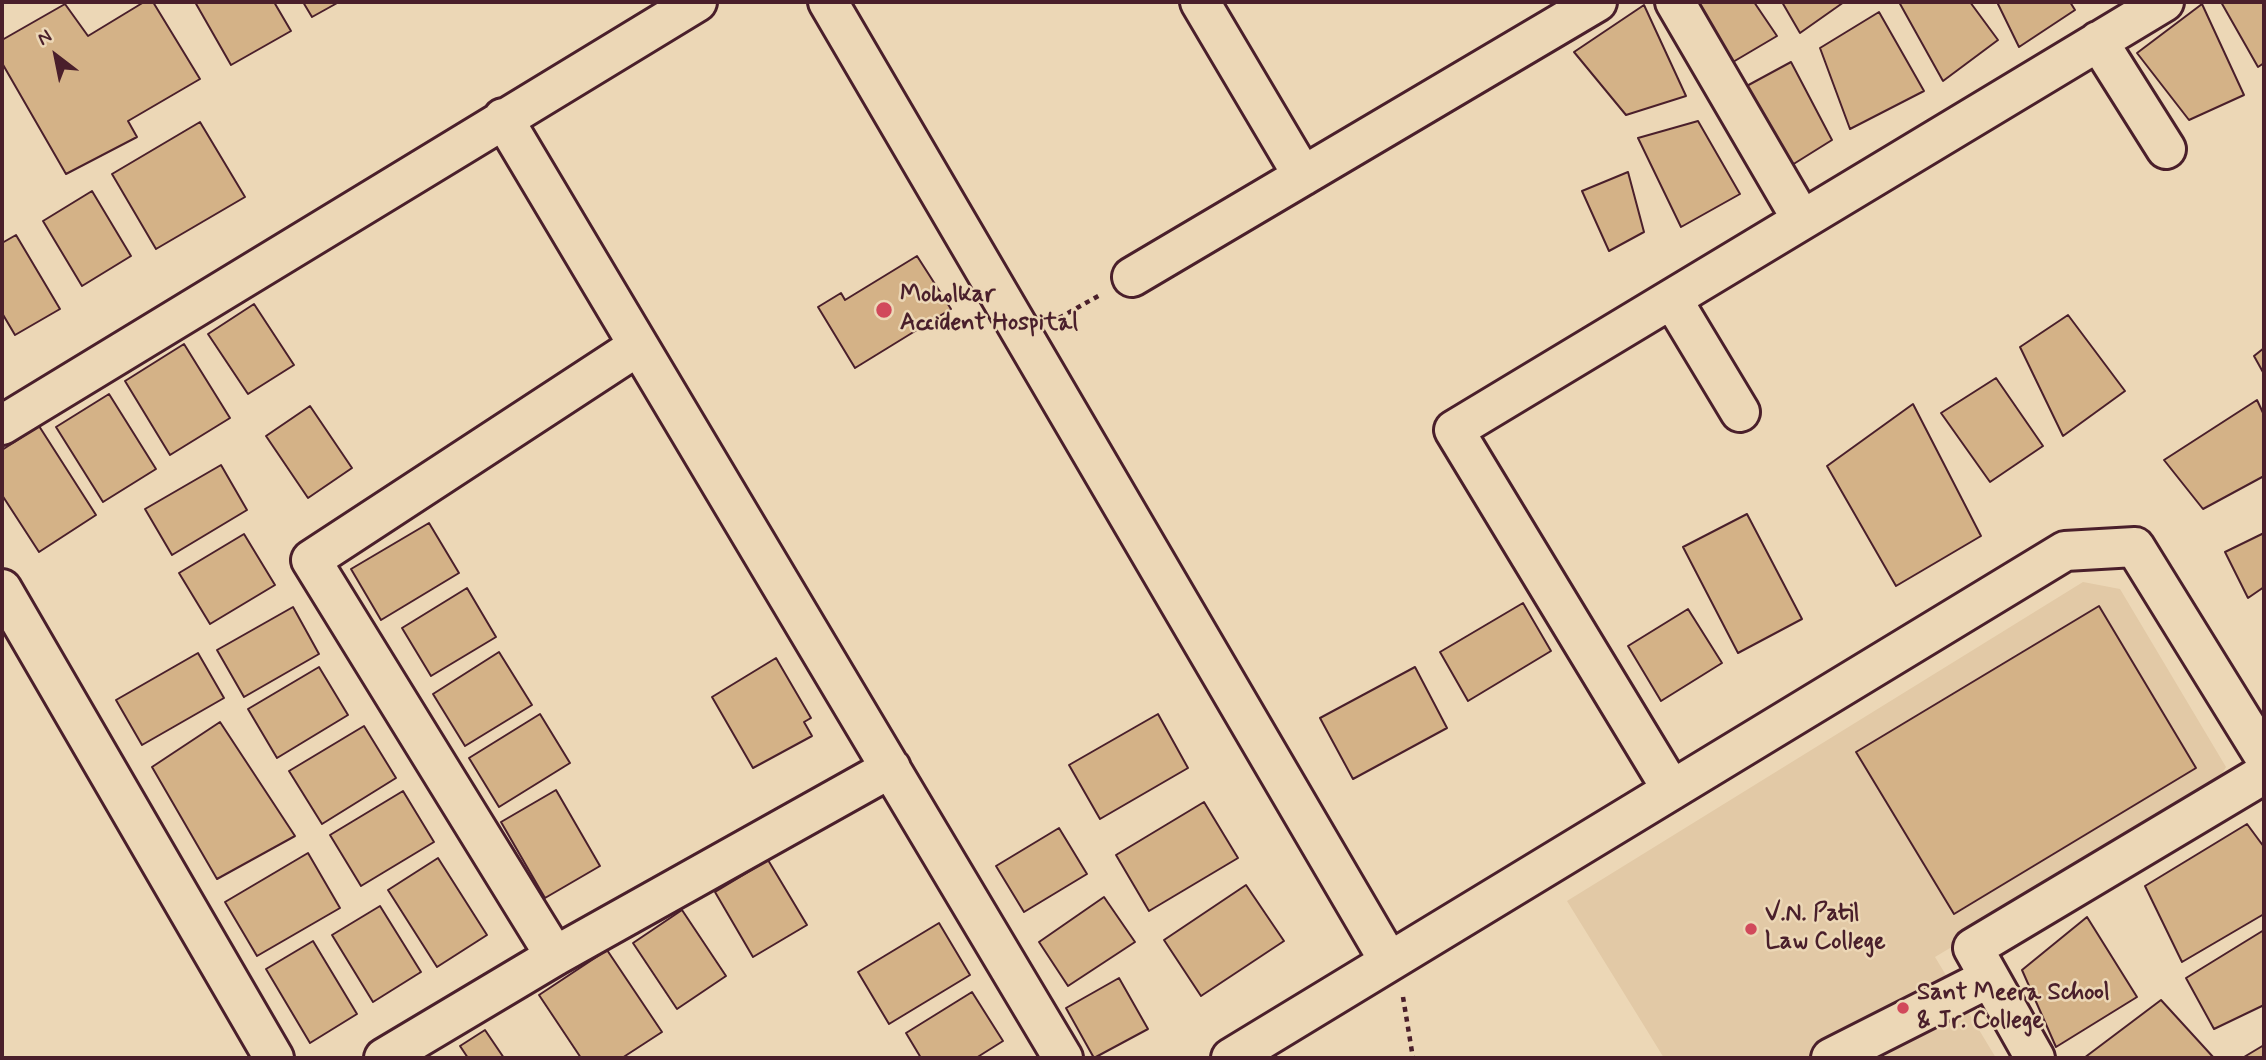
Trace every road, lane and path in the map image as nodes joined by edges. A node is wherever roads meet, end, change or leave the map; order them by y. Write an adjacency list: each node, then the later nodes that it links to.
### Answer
1 (697, 2): 8 (street)
2 (828, 2): 14 (street)
3 (1200, 2): 10 (street)
4 (1675, 2): 11 (street)
5 (2164, 2): 7 (street)
6 (1581, 6): 10 (street)
7 (2098, 41): 9 (street); 11 (street)
8 (503, 118): 15 (street); 17 (street)
9 (2166, 149)
10 (1303, 176): 12 (street)
11 (1802, 220): 13 (street)
12 (1132, 277): 14 (path)
13 (1672, 299): 16 (street); 22 (street)
14 (1024, 337): 24 (street)
15 (638, 346): 20 (street); 23 (street)
16 (1740, 412)
17 (2, 425)
18 (4, 598): 26 (street)
19 (2264, 756): 22 (street)
20 (891, 768): 23 (street); 28 (street)
21 (2264, 774): 25 (street)
22 (1672, 790): 24 (street)
23 (555, 957): 27 (street)
24 (1390, 961): 29 (street); 30 (path)
25 (1989, 978): 31 (street); 32 (street)
26 (274, 1058)
27 (384, 1058)
28 (1063, 1058)
29 (1230, 1058)
30 (1413, 1058)
31 (1831, 1058)
32 (2035, 1058)

